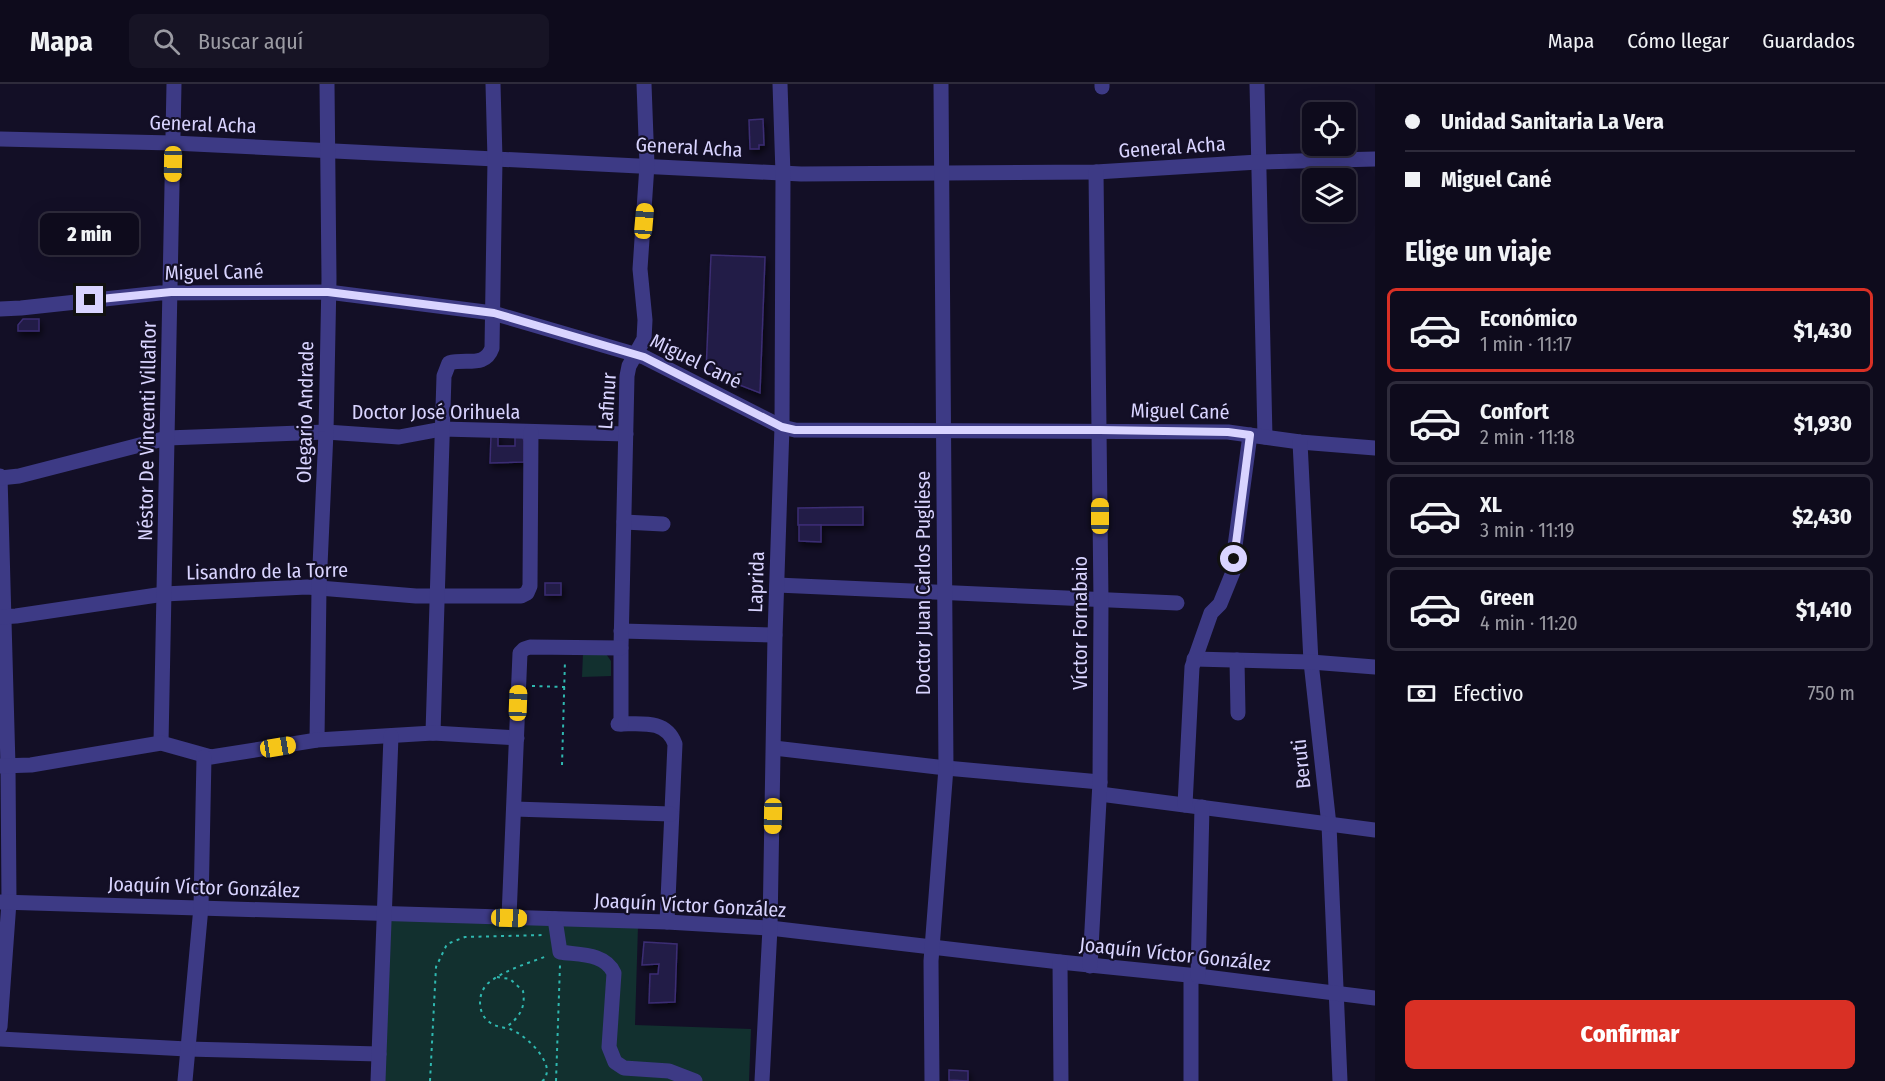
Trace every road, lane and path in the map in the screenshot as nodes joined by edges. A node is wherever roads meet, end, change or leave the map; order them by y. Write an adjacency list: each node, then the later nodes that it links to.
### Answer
1 (174, 84): 9 (street, Néstor De Vincenti Villaflor)
2 (327, 84): 10 (street, Olegario Andrade)
3 (493, 84): 11 (street)
4 (644, 84): 14 (street, Lafinur)
5 (780, 84): 16 (street, Laprida)
6 (941, 84): 17 (street, Doctor Juan Carlos Pugliese)
7 (1257, 84): 13 (street)
8 (0, 139): 9 (street, General Acha)
9 (173, 143): 10 (street, General Acha); 18 (street, Néstor De Vincenti Villaflor)
10 (328, 150): 11 (street, General Acha); 19 (street, Olegario Andrade)
11 (495, 159): 14 (street, General Acha); 21 (street)
12 (1375, 159): 13 (street, General Acha)
13 (1258, 162): 15 (street, General Acha); 30 (street)
14 (647, 165): 16 (street, General Acha); 22 (street, Lafinur)
15 (1096, 172): 17 (street, General Acha); 26 (street, Víctor Fornabaio)
16 (783, 174): 17 (street, General Acha); 23 (street, Laprida)
17 (943, 174): 25 (street, Doctor Juan Carlos Pugliese)
18 (171, 292): 19 (street, Miguel Cané); 20 (street, Miguel Cané); 31 (street, Néstor De Vincenti Villaflor)
19 (328, 292): 21 (street, Miguel Cané); 27 (street, Olegario Andrade)
20 (0, 309)
21 (494, 313): 22 (street, Miguel Cané); 24 (street)
22 (636, 354): 23 (street, Miguel Cané); 29 (street, Lafinur)
23 (782, 427): 25 (street, Miguel Cané); 37 (street, Laprida)
24 (442, 429): 27 (street, Doctor José Orihuela); 28 (street, Doctor José Orihuela); 41 (street)
25 (943, 430): 26 (street, Miguel Cané); 39 (street, Doctor Juan Carlos Pugliese)
26 (1100, 430): 30 (street, Miguel Cané); 42 (street, Víctor Fornabaio)
27 (326, 432): 31 (street, Doctor José Orihuela); 38 (street, Olegario Andrade)
28 (531, 432): 29 (street, Doctor José Orihuela); 41 (street, Lisandro de la Torre)
29 (626, 434): 35 (street, Lafinur)
30 (1258, 436): 32 (street, Miguel Cané); 49 (street)
31 (167, 438): 34 (street, Doctor José Orihuela); 40 (street, Néstor De Vincenti Villaflor)
32 (1300, 442): 33 (street, Miguel Cané); 51 (street, Beruti)
33 (1375, 448)
34 (0, 477): 44 (street)
35 (624, 522): 36 (street); 45 (street, Lafinur)
36 (663, 524)
37 (777, 585): 39 (street); 46 (street, Laprida)
38 (319, 588): 40 (street, Lisandro de la Torre); 41 (street, Lisandro de la Torre); 59 (street, Olegario Andrade)
39 (944, 593): 42 (street); 65 (street, Doctor Juan Carlos Pugliese)
40 (164, 594): 44 (street, Lisandro de la Torre); 60 (street, Néstor De Vincenti Villaflor)
41 (438, 596): 56 (street)
42 (1101, 601): 43 (street); 66 (street, Víctor Fornabaio)
43 (1177, 603)
44 (2, 616): 64 (street)
45 (621, 631): 46 (street); 48 (street, Lafinur)
46 (776, 635): 61 (street, Laprida)
47 (565, 648): 48 (street); 53 (street); 54 (path)
48 (621, 648): 70 (street, Lafinur)
49 (1194, 659): 50 (street); 67 (street)
50 (1237, 660): 51 (street); 55 (street)
51 (1311, 662): 52 (street); 71 (street, Beruti)
52 (1375, 667)
53 (519, 686): 54 (path); 58 (street)
54 (565, 687): 63 (path)
55 (1238, 713)
56 (433, 733): 57 (street); 58 (street)
57 (391, 736): 59 (street); 75 (street)
58 (517, 738): 69 (street)
59 (317, 740): 62 (street)
60 (161, 743): 62 (street); 64 (street)
61 (774, 748): 65 (street); 79 (street, Laprida)
62 (204, 757): 74 (street)
63 (562, 765)
64 (4, 766): 73 (street)
65 (946, 768): 66 (street); 80 (street, Doctor Juan Carlos Pugliese)
66 (1100, 788): 67 (street); 83 (street, Víctor Fornabaio)
67 (1185, 805): 68 (street)
68 (1202, 807): 71 (street); 84 (street)
69 (513, 808): 70 (street); 76 (street)
70 (671, 814): 77 (street)
71 (1329, 825): 72 (street); 86 (street, Beruti)
72 (1375, 830)
73 (5, 902): 74 (street, Joaquín Víctor González); 88 (street)
74 (201, 907): 75 (street, Joaquín Víctor González); 91 (street)
75 (384, 915): 76 (street, Joaquín Víctor González); 92 (street)
76 (509, 918): 78 (street, Joaquín Víctor González)
77 (668, 922): 78 (street, Joaquín Víctor González); 79 (street, Joaquín Víctor González)
78 (556, 927): 81 (street); 97 (path)
79 (770, 928): 80 (street, Joaquín Víctor González); 101 (street, Laprida)
80 (932, 946): 82 (street, Joaquín Víctor González); 102 (street, Doctor Juan Carlos Pugliese)
81 (560, 952): 85 (path); 94 (path); 100 (street)
82 (1059, 962): 83 (street, Joaquín Víctor González); 103 (street)
83 (1090, 966): 84 (street, Joaquín Víctor González)
84 (1194, 976): 86 (street, Joaquín Víctor González); 104 (street)
85 (497, 977): 89 (path); 89 (path)
86 (1337, 994): 87 (street, Joaquín Víctor González); 105 (street, Beruti)
87 (1375, 998)
88 (0, 1027)
89 (505, 1028): 93 (path)
90 (0, 1039): 91 (street)
91 (188, 1049): 92 (street); 95 (street)
92 (379, 1054): 96 (street)
93 (547, 1070): 94 (path); 98 (path)
94 (556, 1070): 99 (path)
95 (184, 1081)
96 (378, 1081)
97 (430, 1081)
98 (542, 1081)
99 (556, 1081)
100 (695, 1081)
101 (762, 1081)
102 (933, 1081)
103 (1061, 1081)
104 (1191, 1081)
105 (1340, 1081)

